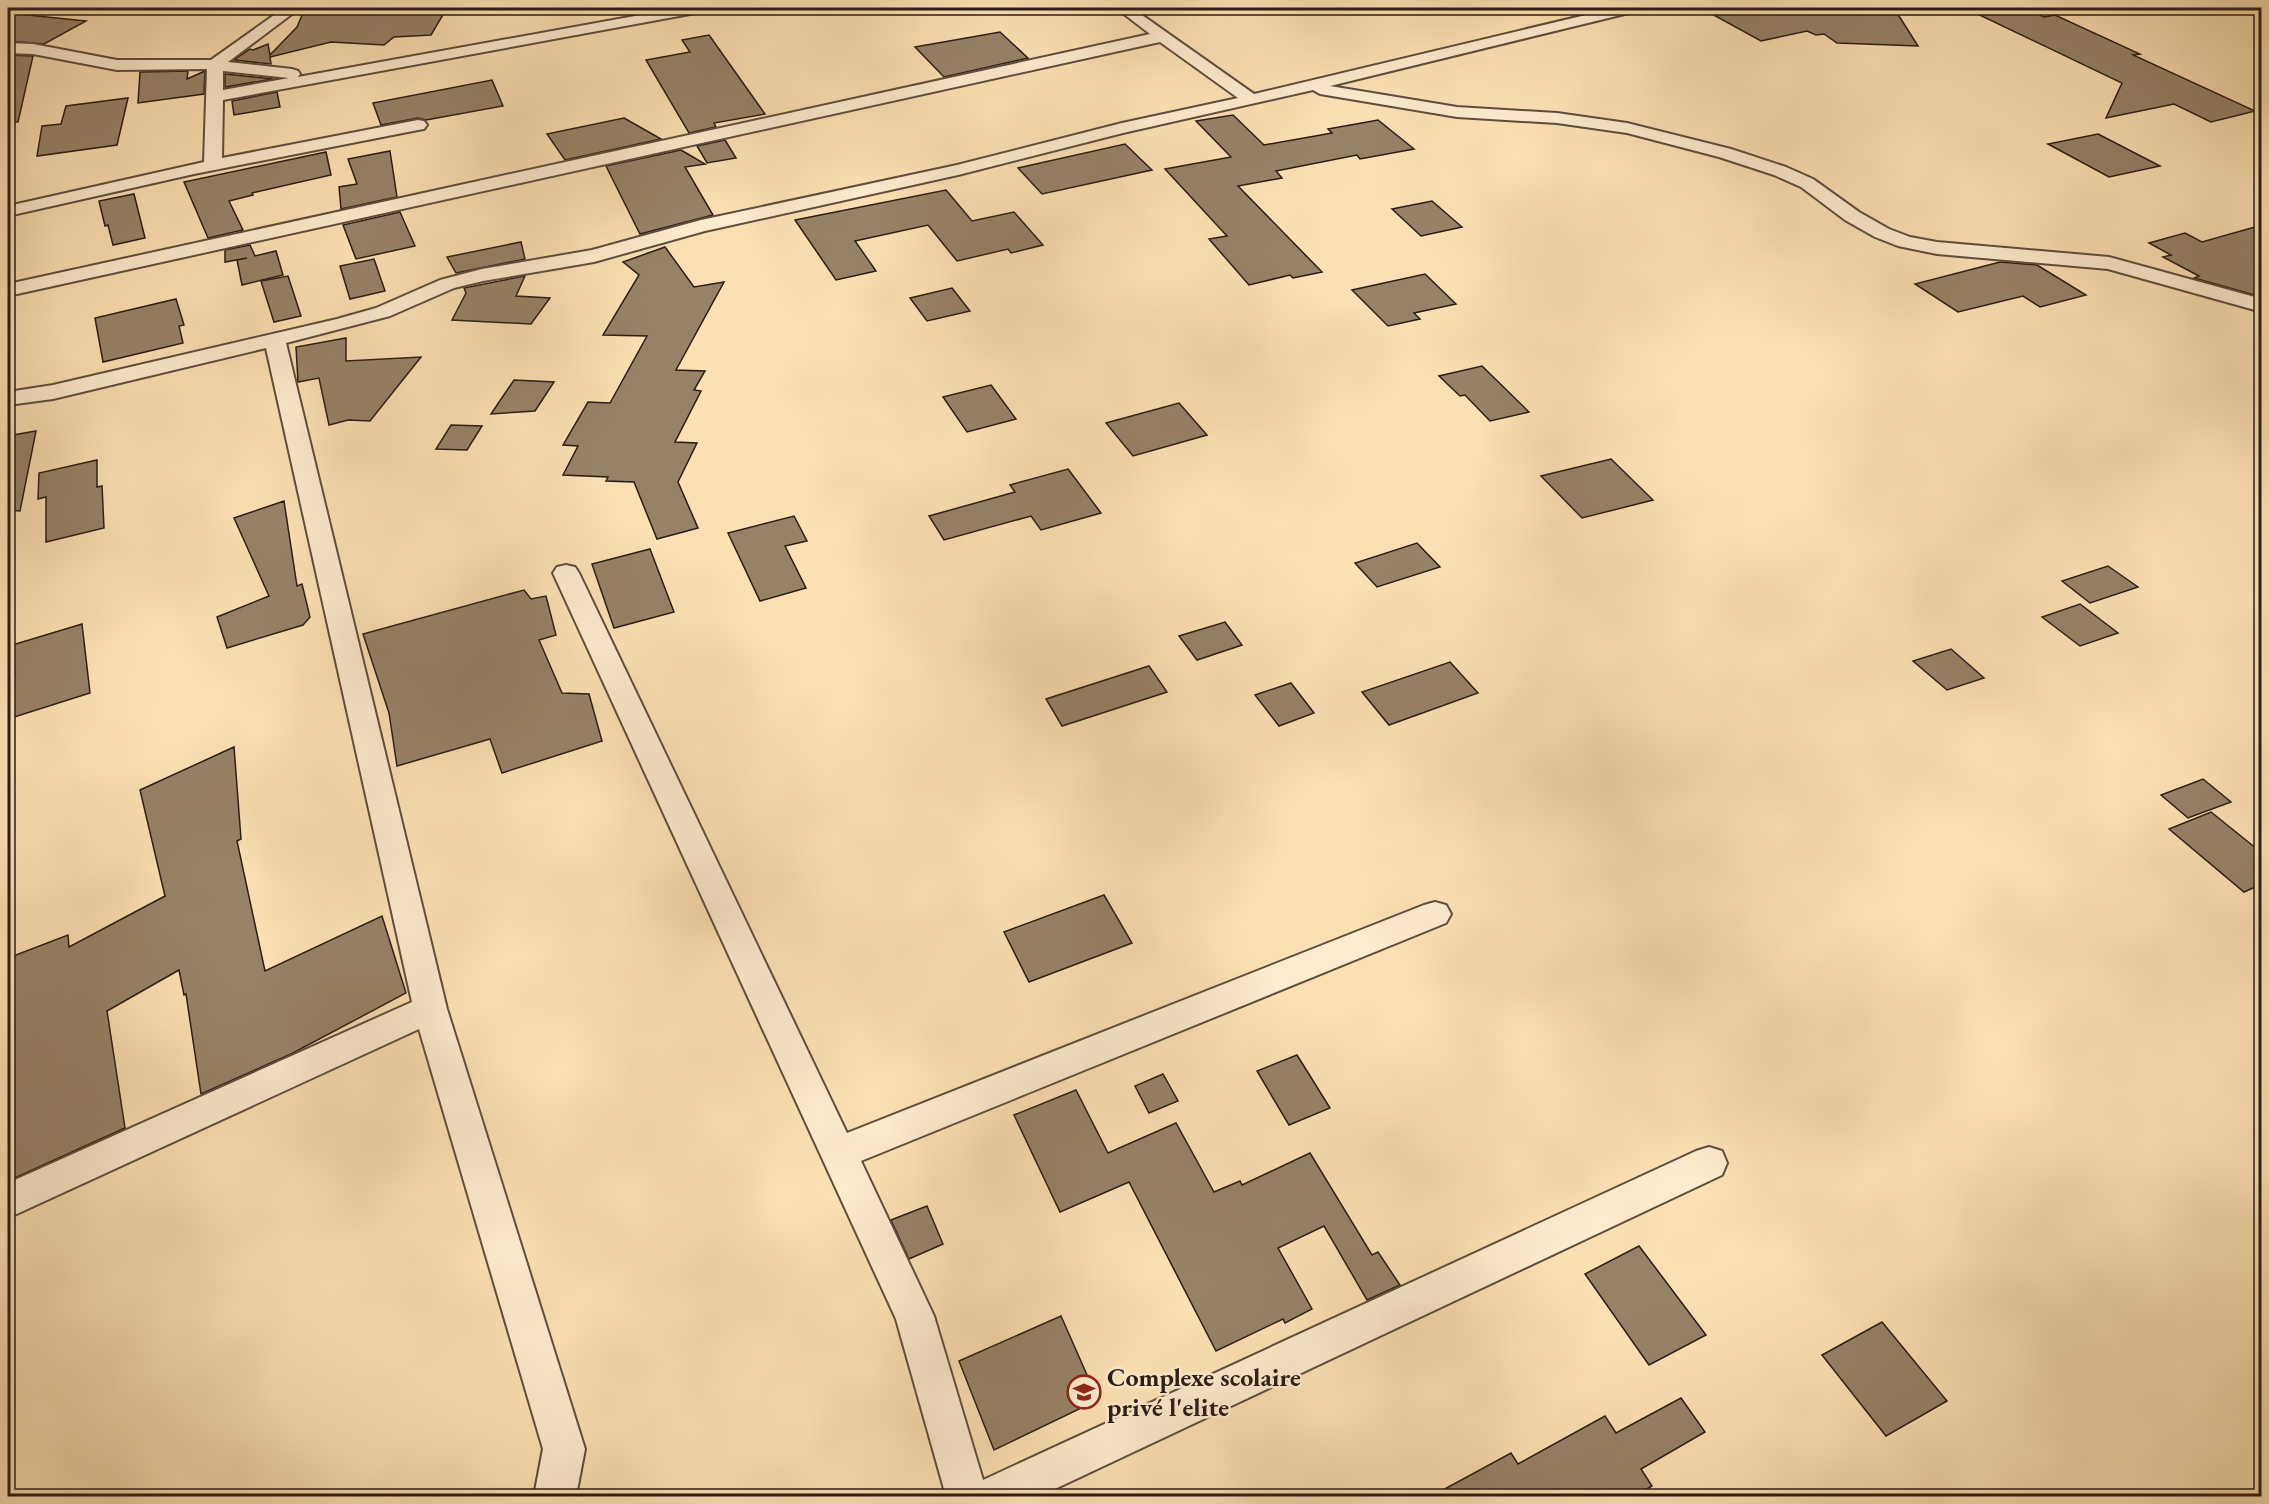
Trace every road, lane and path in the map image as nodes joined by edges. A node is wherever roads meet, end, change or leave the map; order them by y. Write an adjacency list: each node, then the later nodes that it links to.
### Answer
1 (293, 8): 7 (street)
2 (701, 8): 8 (street)
3 (1123, 8): 5 (street)
4 (1632, 8): 9 (street)
5 (1164, 36): 11 (street); 15 (street)
6 (8, 48): 7 (street)
7 (215, 64): 8 (street); 10 (street)
8 (321, 77): 10 (street)
9 (1300, 87): 11 (street); 16 (street)
10 (214, 97): 13 (street)
11 (1250, 99): 17 (street)
12 (418, 125): 13 (street)
13 (213, 165): 14 (street)
14 (8, 211)
15 (8, 290)
16 (2262, 306)
17 (275, 340): 18 (street); 21 (street)
18 (8, 398)
19 (566, 573): 22 (street)
20 (1435, 914): 22 (street)
21 (430, 1009): 24 (street); 25 (street)
22 (839, 1153): 26 (street)
23 (1709, 1162): 27 (street)
24 (8, 1201)
25 (555, 1497)
26 (967, 1497)
27 (995, 1497)

